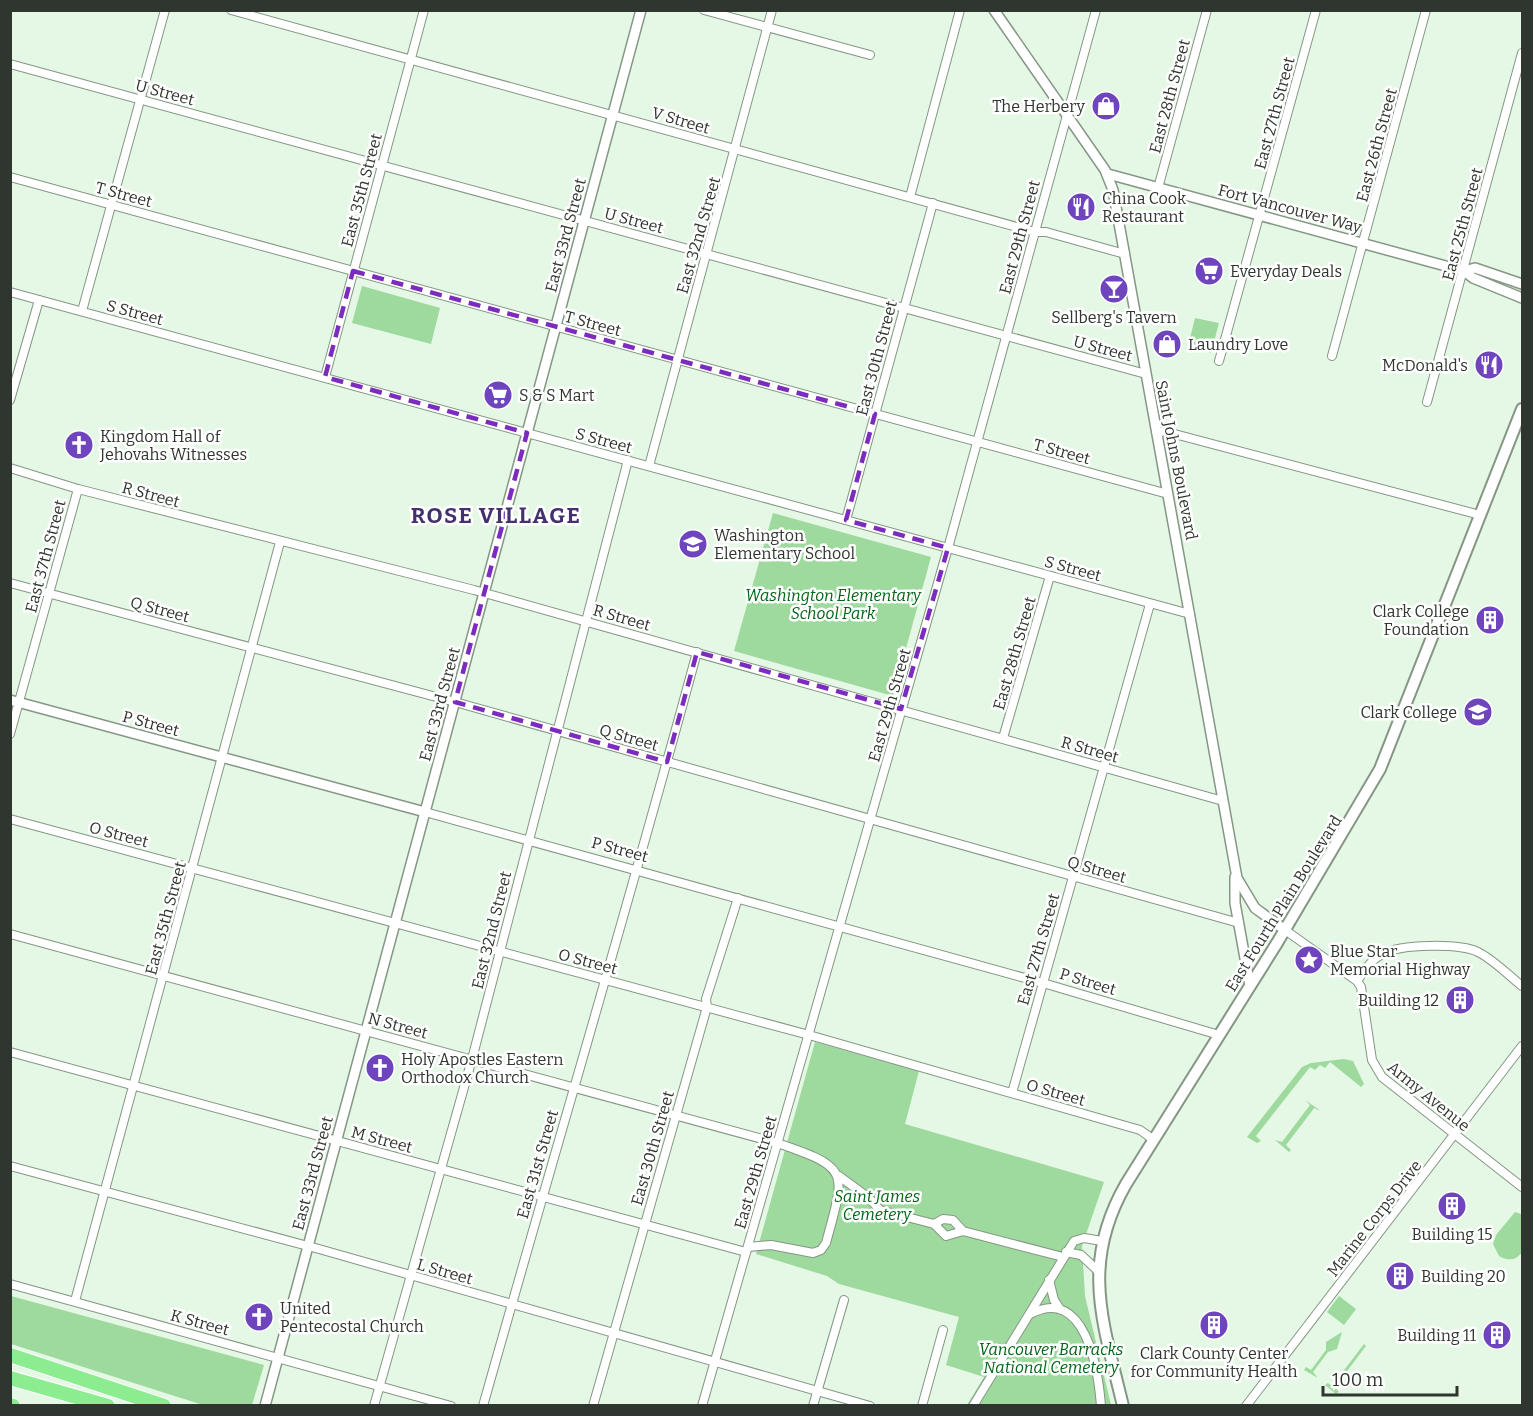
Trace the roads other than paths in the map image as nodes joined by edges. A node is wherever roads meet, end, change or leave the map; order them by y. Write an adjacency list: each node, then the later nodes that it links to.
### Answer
1 (165, 10): 18 (street)
2 (231, 10): 16 (street, V Street)
3 (424, 10): 16 (street, East 35th Street)
4 (641, 10): 19 (street, East 33rd Street)
5 (704, 10): 13 (street)
6 (772, 10): 13 (street, East 32nd Street)
7 (960, 10): 26 (street)
8 (994, 10): 20 (street, Saint Johns Boulevard)
9 (1096, 10): 20 (street, East 29th Street)
10 (1207, 10): 25 (street, East 28th Street)
11 (1316, 10): 29 (street, East 27th Street)
12 (1426, 10): 32 (street, East 26th Street)
13 (768, 28): 15 (street); 21 (street, East 32nd Street)
14 (1522, 53): 36 (street, East 25th Street)
15 (870, 55)
16 (412, 60): 19 (street, V Street); 22 (street, East 35th Street)
17 (10, 64): 18 (street, U Street)
18 (140, 99): 22 (street, U Street); 28 (street)
19 (613, 115): 21 (street, V Street); 30 (street, East 33rd Street)
20 (1067, 115): 23 (street, Saint Johns Boulevard); 31 (street, East 29th Street)
21 (736, 149): 26 (street, V Street); 33 (street, East 32nd Street)
22 (382, 165): 30 (street, U Street); 35 (street, East 35th Street)
23 (1108, 174): 25 (street, Fort Vancouver Way); 34 (street, Saint Johns Boulevard)
24 (10, 177): 28 (street, T Street)
25 (1158, 188): 29 (street, Fort Vancouver Way)
26 (910, 197): 27 (street, V Street)
27 (933, 203): 31 (street, V Street); 41 (street, East 30th Street)
28 (111, 205): 35 (street, T Street); 42 (street)
29 (1260, 215): 32 (street, Fort Vancouver Way); 47 (street, East 27th Street)
30 (585, 220): 33 (street, U Street); 43 (street, East 33rd Street)
31 (1035, 232): 34 (street, V Street); 44 (street, East 29th Street)
32 (1363, 243): 36 (street, Fort Vancouver Way); 45 (street, East 26th Street)
33 (707, 254): 41 (street, U Street); 46 (street, East 32nd Street)
34 (1125, 254): 48 (street, Saint Johns Boulevard)
35 (353, 271): 43 (street, T Street); 49 (street, East 35th Street)
36 (1464, 271): 37 (street, Fort Vancouver Way); 39 (street, Fort Vancouver Way); 51 (street, East 25th Street)
37 (1522, 284)
38 (10, 292): 40 (street, S Street)
39 (1522, 298)
40 (39, 300): 42 (street, S Street); 50 (street)
41 (903, 308): 44 (street, U Street); 53 (street, East 30th Street)
42 (82, 311): 49 (street, S Street)
43 (556, 327): 46 (street, T Street); 55 (street, East 33rd Street)
44 (1006, 336): 48 (street, U Street); 56 (street, East 29th Street)
45 (1332, 356)
46 (678, 360): 53 (street, T Street); 58 (street, East 32nd Street)
47 (1220, 361)
48 (1146, 374): 54 (street, Saint Johns Boulevard)
49 (325, 377): 55 (street, S Street)
50 (10, 400)
51 (1426, 402)
52 (1522, 409): 62 (main road, East Fourth Plain Boulevard)
53 (875, 414): 56 (street, T Street); 63 (street, East 30th Street)
54 (1156, 431): 61 (street, Saint Johns Boulevard); 62 (street)
55 (527, 433): 57 (street, S Street); 68 (street, East 33rd Street)
56 (977, 441): 61 (street, T Street); 65 (street, East 29th Street)
57 (628, 460): 58 (street, S Street); 72 (street, East 32nd Street)
58 (649, 466): 63 (street, S Street)
59 (10, 468): 60 (street, R Street)
60 (78, 489): 64 (street, R Street); 69 (street, East 37th Street)
61 (1168, 494): 71 (street, Saint Johns Boulevard)
62 (1480, 515): 97 (main road, East Fourth Plain Boulevard)
63 (846, 520): 65 (street, S Street)
64 (280, 542): 68 (street, R Street); 73 (street, East 35th Street)
65 (948, 548): 66 (street, S Street); 77 (street, East 29th Street)
66 (1050, 576): 70 (street, S Street); 80 (street, East 28th Street)
67 (10, 583): 69 (street, Q Street)
68 (484, 593): 72 (street, R Street); 76 (street, East 33rd Street)
69 (49, 594): 73 (street, Q Street); 75 (street, East 37th Street)
70 (1150, 604): 71 (street, S Street); 83 (street, East 27th Street)
71 (1190, 614): 84 (street, Saint Johns Boulevard)
72 (585, 621): 74 (street, R Street); 78 (street, East 32nd Street)
73 (252, 648): 76 (street, Q Street); 81 (street, East 35th Street)
74 (697, 652): 77 (street, R Street); 82 (street, East 31st Street)
75 (15, 701): 79 (street, East 37th Street); 81 (street, P Street)
76 (455, 702): 78 (street, Q Street); 85 (street, East 33rd Street)
77 (902, 709): 80 (street, R Street); 87 (street, East 29th Street)
78 (557, 730): 82 (street, Q Street); 88 (street, East 32nd Street)
79 (10, 734)
80 (1003, 738): 83 (street, R Street)
81 (223, 758): 85 (street, P Street); 89 (street, East 35th Street)
82 (668, 762): 87 (street, Q Street); 91 (street, East 31st Street)
83 (1104, 767): 84 (street, R Street); 92 (street, East 27th Street)
84 (1223, 801): 90 (street, Saint Johns Boulevard)
85 (425, 812): 88 (street, P Street); 94 (street, East 33rd Street)
86 (10, 819): 89 (street, O Street)
87 (870, 819): 92 (street, Q Street); 96 (street, East 29th Street)
88 (528, 840): 91 (street, P Street); 99 (street, East 32nd Street)
89 (194, 868): 94 (street, O Street); 100 (street, East 35th Street)
90 (1235, 869): 95 (street); 97 (street, Saint Johns Boulevard)
91 (639, 870): 93 (street, P Street); 101 (street, East 31st Street)
92 (1073, 876): 95 (street, Q Street); 103 (street, East 27th Street)
93 (738, 898): 96 (street, P Street); 106 (street, East 30th Street)
94 (396, 922): 99 (street, O Street); 107 (street, East 33rd Street)
95 (1239, 923): 104 (street)
96 (839, 926): 103 (street, P Street); 108 (street, East 29th Street)
97 (1285, 930): 102 (street); 104 (main road, East Fourth Plain Boulevard)
98 (10, 934): 100 (street, N Street)
99 (500, 951): 101 (street, O Street); 112 (street, East 32nd Street)
100 (164, 975): 107 (street, N Street); 113 (street, East 35th Street)
101 (606, 980): 106 (street, O Street); 114 (street, East 31st Street)
102 (1357, 981): 105 (street); 117 (street, Army Avenue)
103 (1042, 983): 109 (street, P Street); 115 (street, East 27th Street)
104 (1250, 986): 109 (main road, East Fourth Plain Boulevard)
105 (1522, 986)
106 (707, 1007): 108 (street, O Street); 116 (street, East 30th Street)
107 (366, 1030): 112 (street, N Street); 118 (street, East 33rd Street)
108 (809, 1035): 115 (street, O Street); 120 (street, East 29th Street)
109 (1219, 1035): 119 (main road, East Fourth Plain Boulevard)
110 (1522, 1046): 117 (street, Marine Corps Drive)
111 (10, 1052): 113 (street, M Street)
112 (472, 1059): 114 (street, N Street); 122 (street, East 32nd Street)
113 (134, 1085): 118 (street, M Street); 125 (street, East 35th Street)
114 (573, 1087): 116 (street, N Street); 126 (street, East 31st Street)
115 (1012, 1093): 119 (street, O Street)
116 (675, 1115): 120 (street, N Street); 127 (street, East 30th Street)
117 (1455, 1134): 124 (street, Army Avenue); 165 (street, Marine Corps Drive)
118 (336, 1140): 122 (street, M Street); 131 (street, East 33rd Street)
119 (1154, 1140): 130 (main road, East Fourth Plain Boulevard)
120 (777, 1143): 123 (street, N Street); 132 (street, East 29th Street)
121 (10, 1166): 125 (street, L Street)
122 (441, 1169): 126 (street, M Street); 135 (street, East 32nd Street)
123 (839, 1176): 128 (street, N Street); 132 (street, M Street)
124 (1522, 1187)
125 (105, 1192): 131 (street, L Street); 139 (street, East 35th Street)
126 (542, 1196): 127 (street, M Street); 140 (street, East 31st Street)
127 (644, 1224): 132 (street, M Street); 144 (street, East 30th Street)
128 (934, 1224): 129 (street); 129 (street)
129 (963, 1231): 133 (street)
130 (1102, 1241): 133 (street); 134 (main road, East Fourth Plain Boulevard)
131 (308, 1246): 135 (street, L Street); 146 (street, East 33rd Street)
132 (747, 1250): 147 (street, East 29th Street)
133 (1065, 1255): 134 (street); 136 (street)
134 (1098, 1270): 164 (main road, East Fourth Plain Boulevard)
135 (411, 1275): 140 (street, L Street); 149 (street, East 32nd Street)
136 (1049, 1280): 141 (street); 142 (street)
137 (10, 1284): 139 (street, K Street)
138 (844, 1300): 150 (street)
139 (75, 1301): 146 (street, K Street)
140 (512, 1304): 144 (street, L Street); 156 (street, East 31st Street)
141 (1060, 1309): 142 (street); 163 (street)
142 (1028, 1314): 162 (street)
143 (944, 1330): 161 (street)
144 (614, 1333): 147 (street, L Street); 157 (street, East 30th Street)
145 (10, 1355): 153 (highway)
146 (278, 1357): 149 (street, K Street); 151 (street, East 33rd Street)
147 (715, 1362): 150 (street, L Street); 158 (street, East 29th Street)
148 (10, 1378): 152 (highway)
149 (380, 1385): 154 (street, East 32nd Street); 155 (street, K Street)
150 (817, 1391): 159 (street); 160 (street, L Street)
151 (265, 1405)
152 (108, 1406)
153 (164, 1406)
154 (374, 1406)
155 (452, 1406)
156 (483, 1406)
157 (593, 1406)
158 (702, 1406)
159 (813, 1406)
160 (870, 1406)
161 (922, 1406)
162 (973, 1406)
163 (1101, 1406)
164 (1123, 1406)
165 (1246, 1406)

